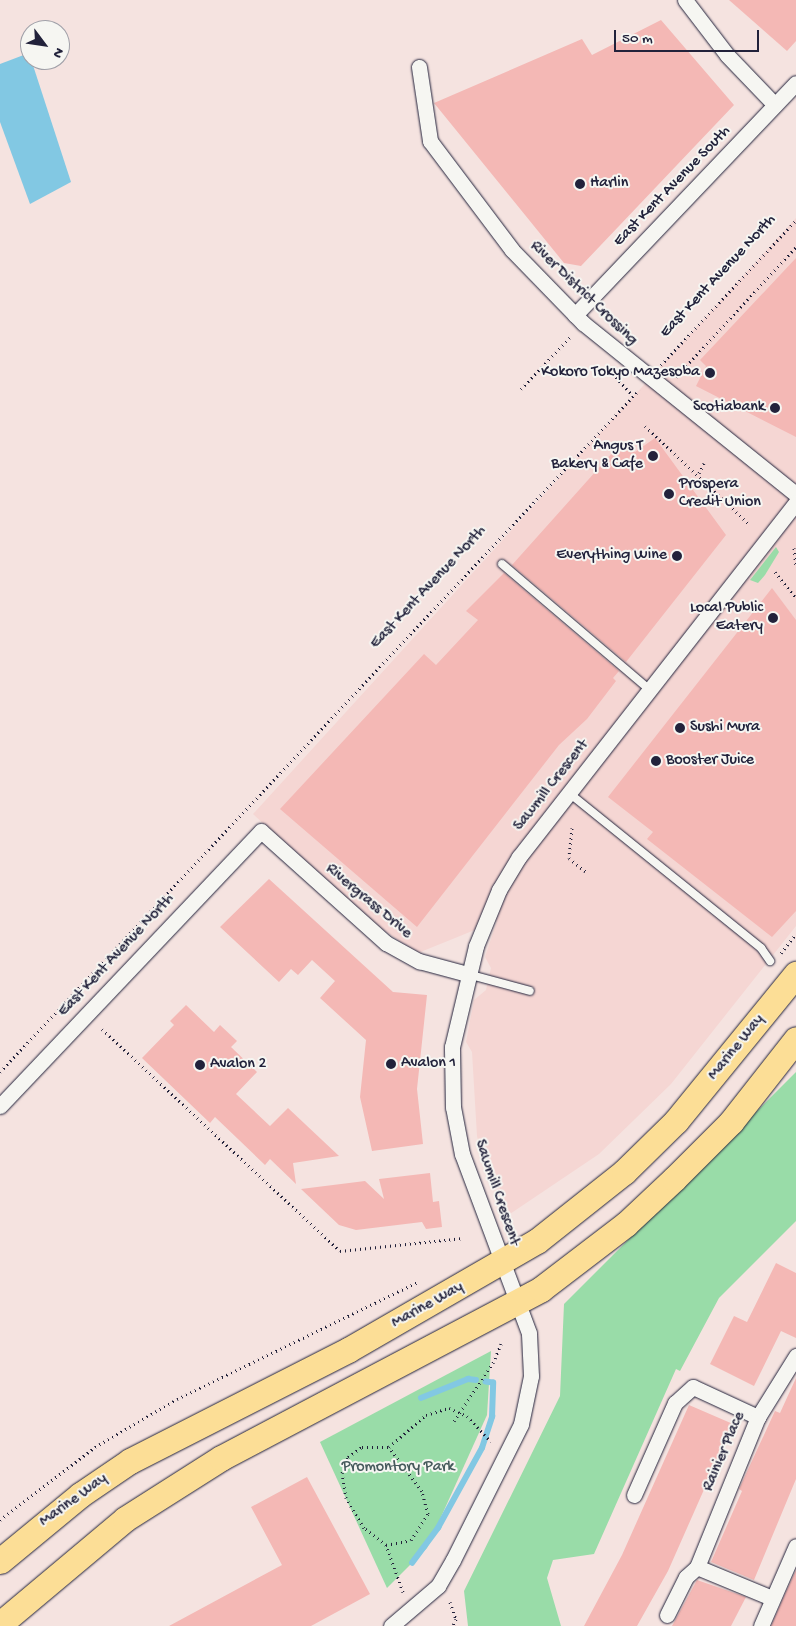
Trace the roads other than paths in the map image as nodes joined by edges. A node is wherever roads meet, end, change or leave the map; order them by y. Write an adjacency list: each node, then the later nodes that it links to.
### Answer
1 (685, 0): 4 (street)
2 (419, 67): 5 (street, River District Crossing)
3 (796, 83): 4 (street, East Kent Avenue South)
4 (775, 105): 5 (street, East Kent Avenue South)
5 (579, 319): 6 (street, River District Crossing)
6 (796, 494)
7 (796, 502): 9 (street, Sawmill Crescent)
8 (502, 564): 9 (lane)
9 (649, 689): 10 (street, Sawmill Crescent)
10 (570, 793): 12 (lane); 13 (street, Sawmill Crescent)
11 (261, 831): 13 (street, Rivergrass Drive); 17 (street, East Kent Avenue North)
12 (770, 960)
13 (467, 974): 15 (lane); 18 (street, Sawmill Crescent)
14 (796, 974): 18 (main road, Marine Way)
15 (530, 991)
16 (796, 1039): 19 (main road)
17 (0, 1106)
18 (502, 1263): 19 (street, Sawmill Crescent); 24 (main road, Marine Way)
19 (517, 1303): 28 (main road); 29 (street, Sawmill Crescent)
20 (796, 1356): 21 (street, Rainier Place)
21 (758, 1417): 22 (street); 25 (street, Rainier Place)
22 (634, 1495)
23 (796, 1546): 26 (street)
24 (0, 1561)
25 (697, 1567): 26 (street); 27 (street, Rainier Place)
26 (772, 1598): 30 (street)
27 (666, 1615)
28 (0, 1624)
29 (391, 1626)
30 (761, 1626)

